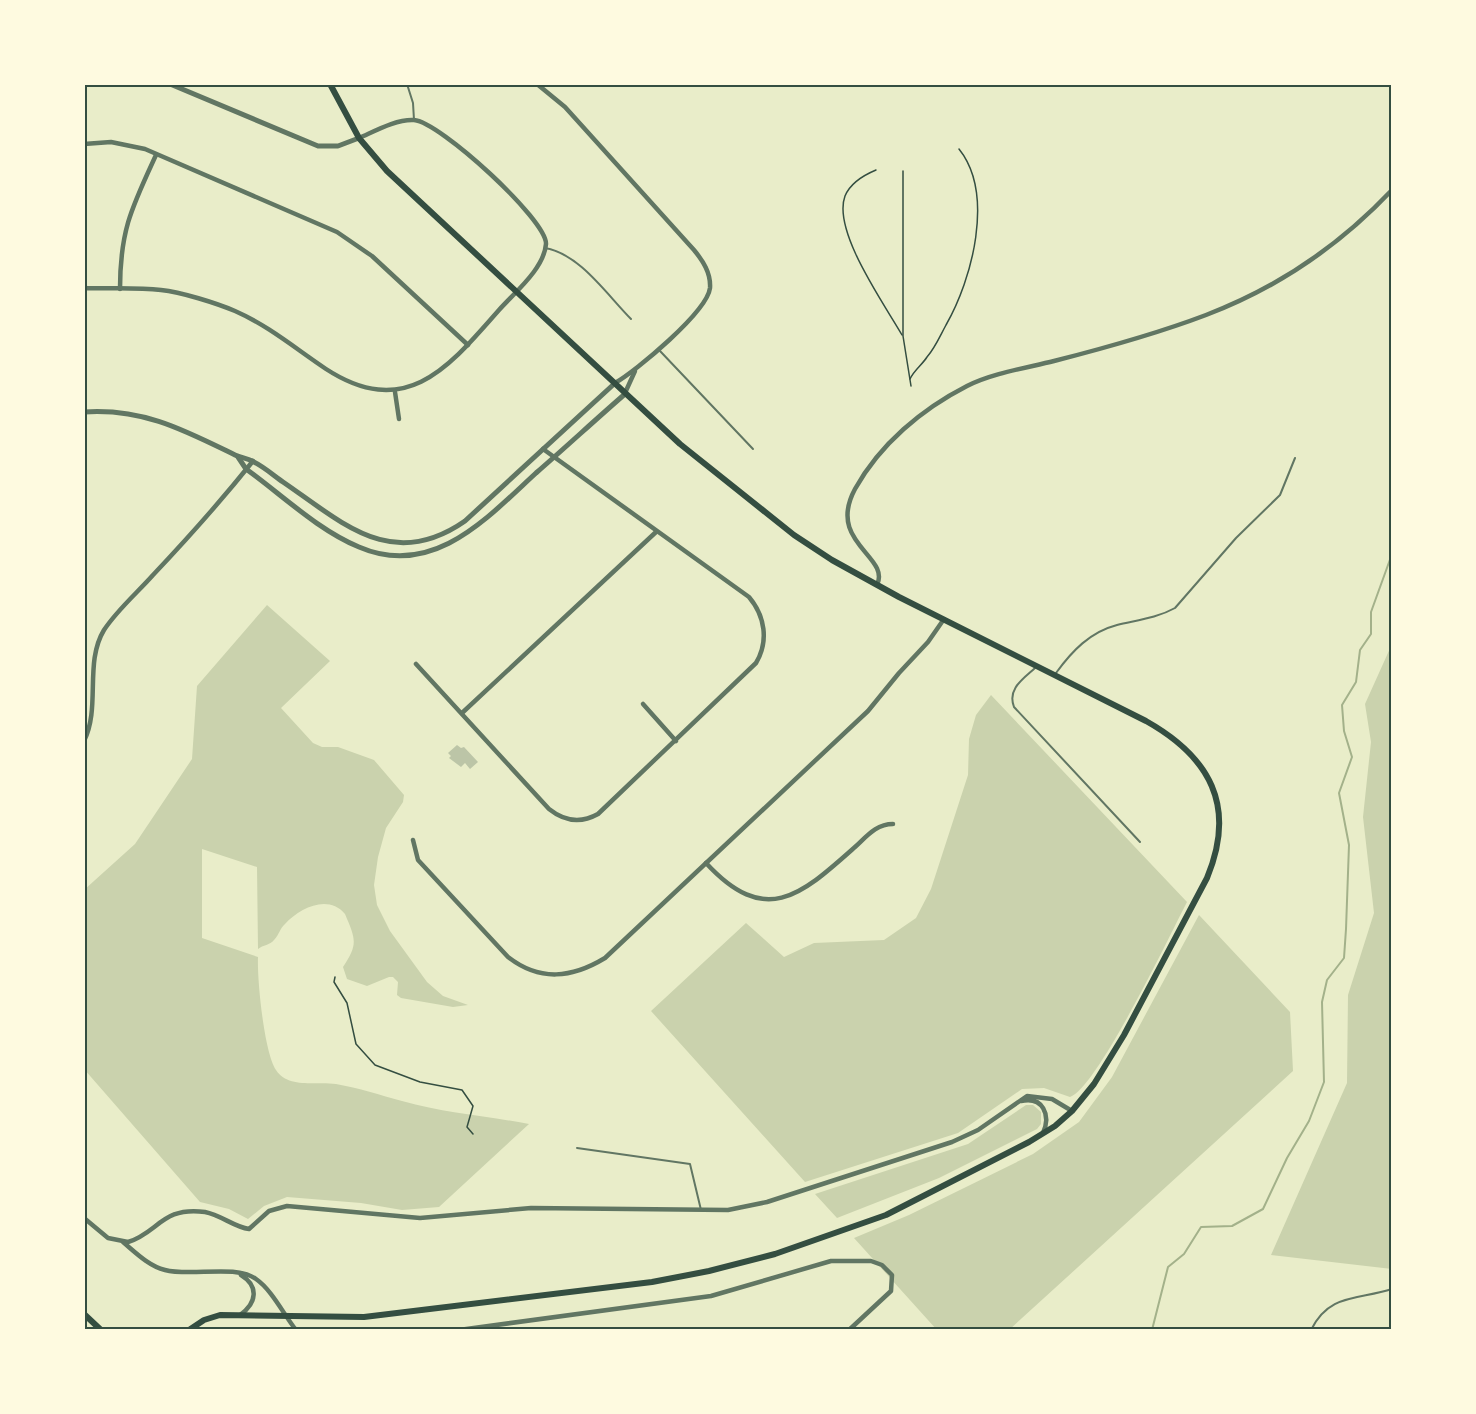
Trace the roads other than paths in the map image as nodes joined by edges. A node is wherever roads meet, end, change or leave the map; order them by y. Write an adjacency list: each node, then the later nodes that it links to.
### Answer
1 (170, 84): 6 (street)
2 (330, 84): 6 (main road)
3 (407, 84): 5 (lane)
4 (537, 84): 16 (street)
5 (414, 120): 6 (street); 10 (street)
6 (359, 138): 13 (main road)
7 (84, 144): 8 (street)
8 (156, 155): 12 (street); 15 (street)
9 (1392, 190): 31 (street)
10 (545, 248): 13 (street); 14 (lane)
11 (84, 288): 12 (street)
12 (120, 289): 19 (street)
13 (515, 292): 15 (street); 18 (main road)
14 (631, 319)
15 (468, 345): 19 (street)
16 (658, 349): 17 (street); 23 (lane)
17 (635, 371): 18 (street); 20 (street)
18 (614, 384): 20 (main road); 24 (street)
19 (395, 392): 22 (street)
20 (625, 394): 26 (street); 31 (main road)
21 (84, 412): 25 (street)
22 (399, 419)
23 (753, 448)
24 (543, 449): 26 (street); 28 (street)
25 (237, 456): 28 (street); 29 (street)
26 (554, 457): 29 (street); 30 (street)
27 (1296, 458): 35 (lane)
28 (253, 461): 29 (street)
29 (246, 469): 38 (street)
30 (656, 532): 37 (street); 39 (street)
31 (877, 585): 32 (main road)
32 (944, 620): 34 (main road); 43 (street)
33 (416, 664): 37 (street)
34 (1037, 666): 35 (main road); 42 (lane)
35 (1054, 675): 45 (main road)
36 (643, 704): 39 (street)
37 (462, 713): 39 (street)
38 (84, 741)
39 (676, 741)
40 (893, 824): 43 (street)
41 (413, 840): 43 (street)
42 (1140, 842)
43 (706, 863)
44 (1011, 1106): 45 (street); 46 (street); 48 (street)
45 (1072, 1111): 46 (main road)
46 (1041, 1135): 55 (main road)
47 (577, 1148): 48 (lane)
48 (701, 1210): 50 (street)
49 (84, 1218): 50 (street)
50 (123, 1242): 51 (street)
51 (236, 1273): 54 (street); 55 (street)
52 (1392, 1289): 61 (lane)
53 (84, 1314): 56 (main road)
54 (240, 1315): 55 (main road); 57 (main road)
55 (285, 1316): 58 (street)
56 (101, 1330)
57 (189, 1330)
58 (296, 1330)
59 (459, 1330): 60 (street)
60 (849, 1330)
61 (1311, 1330)

